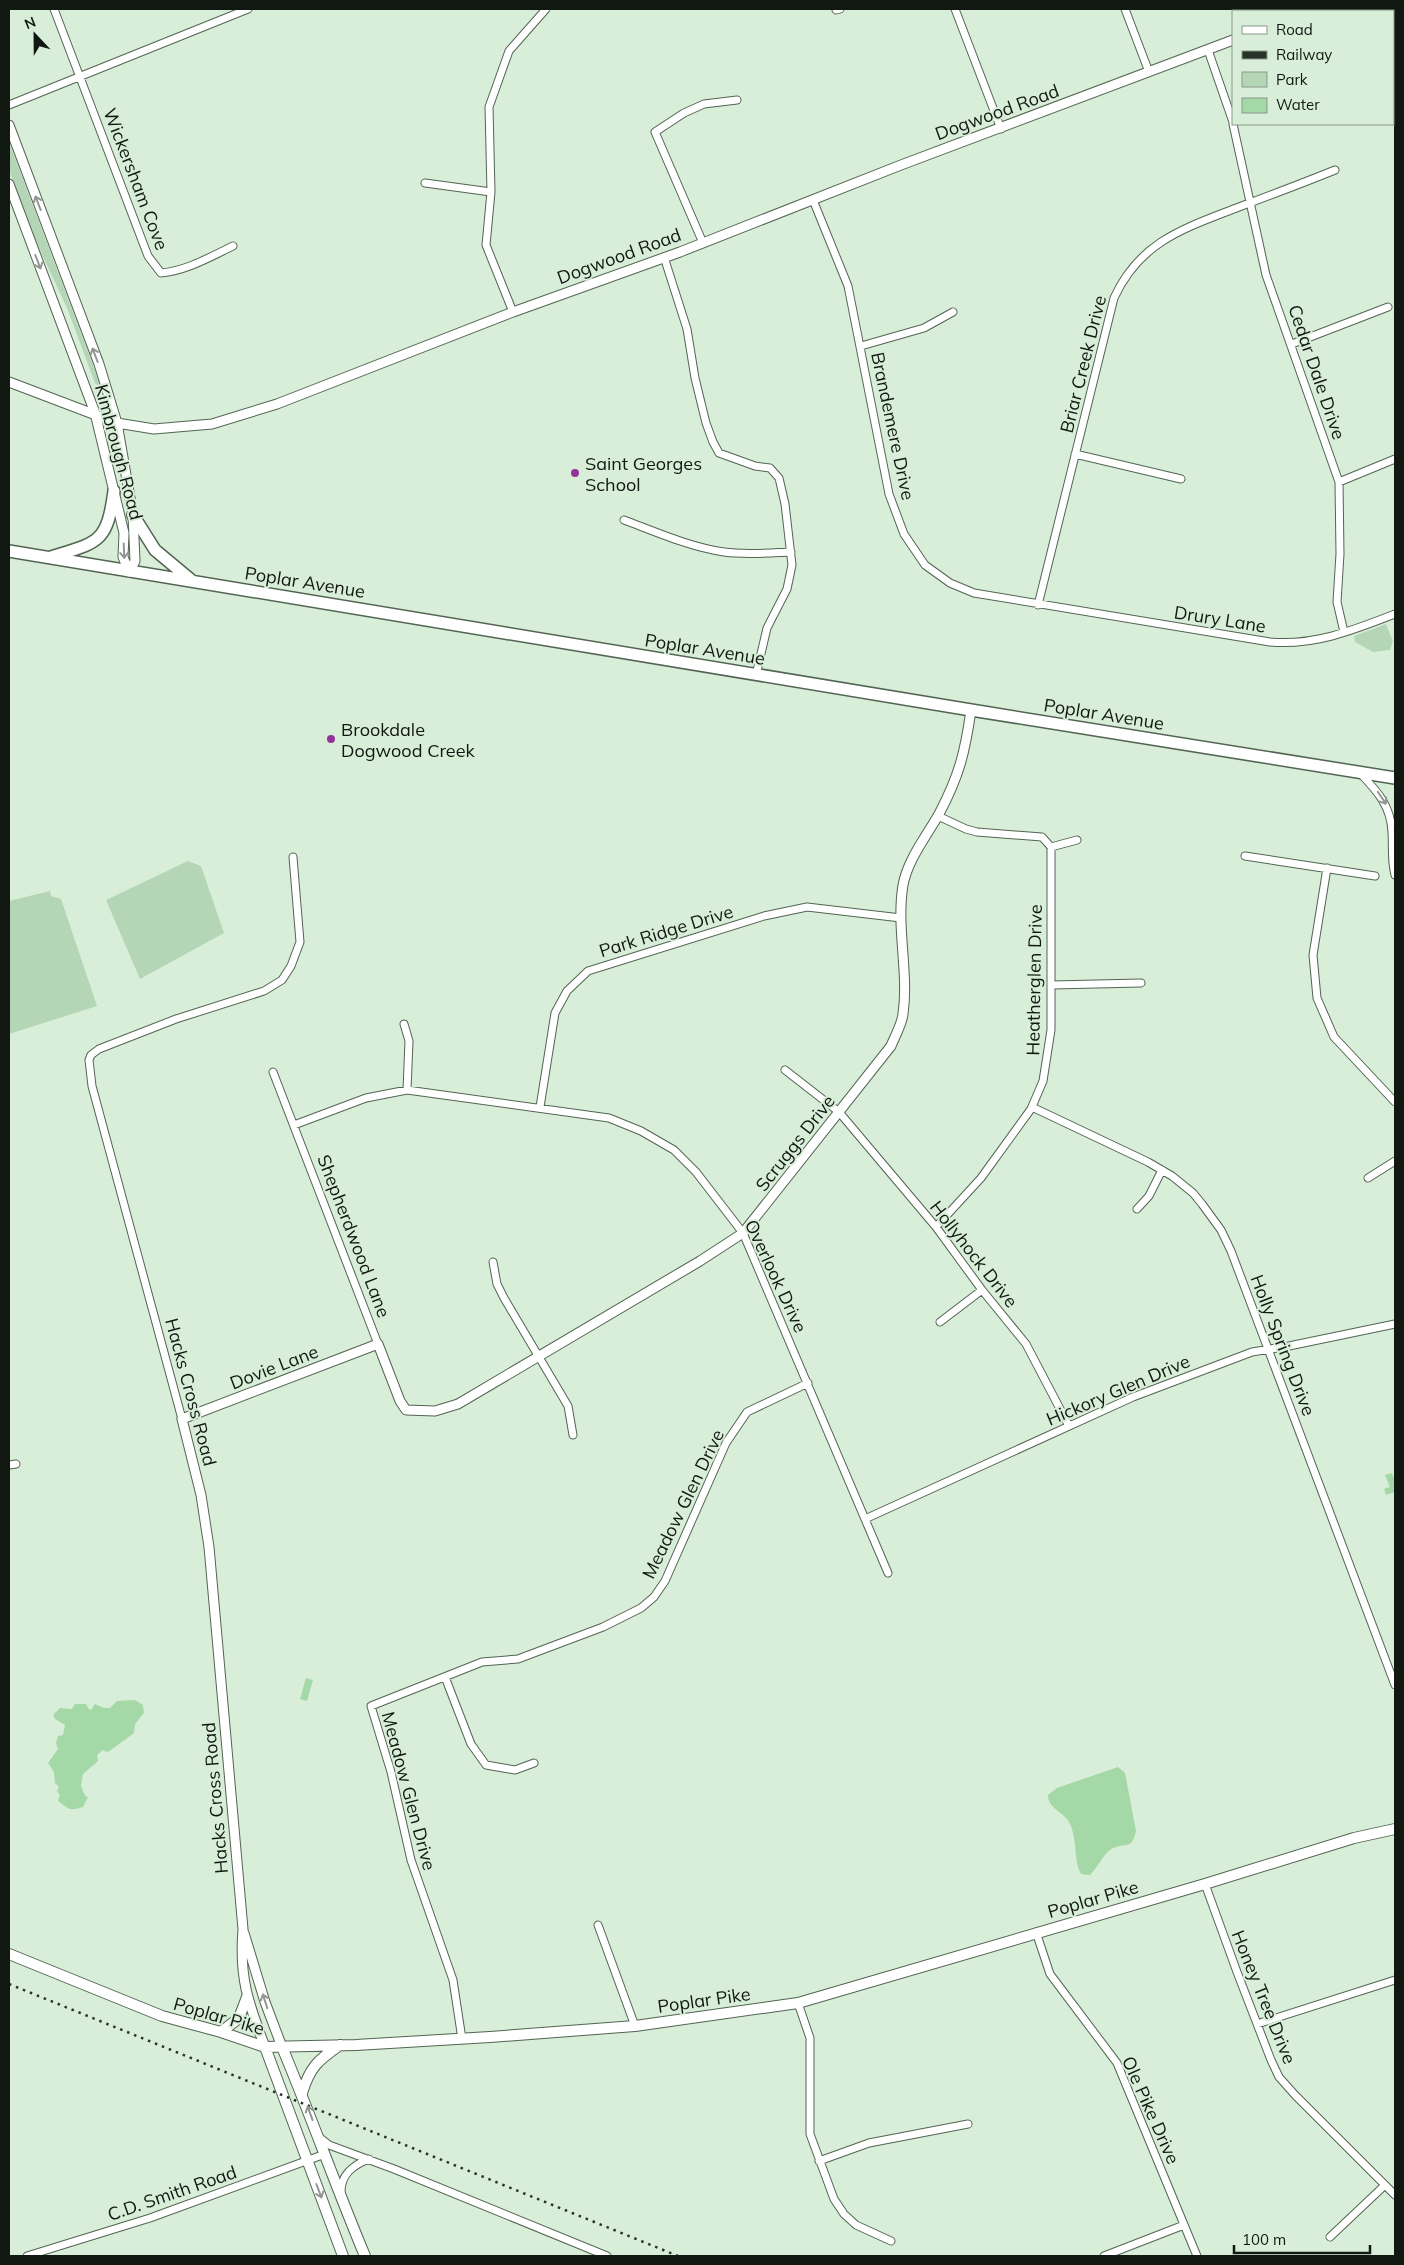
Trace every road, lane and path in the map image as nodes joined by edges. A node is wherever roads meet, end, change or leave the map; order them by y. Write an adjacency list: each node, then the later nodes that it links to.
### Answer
1 (54, 9): 9 (street)
2 (248, 9): 9 (street)
3 (546, 9): 19 (street)
4 (955, 9): 15 (street)
5 (1126, 9): 8 (street)
6 (1232, 40): 7 (street, Dogwood Road)
7 (1208, 50): 8 (street, Dogwood Road); 12 (street, Cedar Dale Drive)
8 (1149, 72): 15 (street, Dogwood Road)
9 (81, 78): 11 (street); 23 (street, Wickersham Cove)
10 (737, 100): 22 (street)
11 (9, 105)
12 (1232, 120)
13 (9, 125): 32 (street, Kimbrough Road, one-way to 13)
14 (1233, 125): 21 (street, Cedar Dale Drive)
15 (1001, 129): 20 (street, Dogwood Road)
16 (1335, 170): 21 (street, Briar Creek Drive)
17 (9, 184): 31 (street, Kimbrough Road, one-way to 31)
18 (425, 184): 19 (street)
19 (491, 192): 26 (street)
20 (813, 200): 22 (street, Dogwood Road); 29 (street, Brandemere Drive)
21 (1252, 202): 28 (street, Cedar Dale Drive); 33 (street, Briar Creek Drive)
22 (703, 243): 24 (street, Dogwood Road)
23 (233, 246)
24 (664, 257): 26 (street, Dogwood Road); 41 (street)
25 (1388, 307): 28 (street)
26 (513, 312): 32 (street, Dogwood Road)
27 (953, 312): 29 (street)
28 (1292, 344): 36 (street, Cedar Dale Drive)
29 (861, 346): 45 (street, Brandemere Drive)
30 (9, 382): 31 (street, Dogwood Road)
31 (95, 413): 32 (street, Dogwood Road); 37 (street, Kimbrough Road)
32 (117, 423): 38 (street, Kimbrough Road)
33 (1075, 454): 35 (street); 45 (street, Briar Creek Drive)
34 (1395, 459): 36 (street)
35 (1181, 479)
36 (1339, 482): 47 (street, Cedar Dale Drive)
37 (114, 490): 42 (main road); 43 (street, Kimbrough Road, one-way to 43)
38 (133, 515): 43 (street, Kimbrough Road); 44 (main road)
39 (624, 520): 41 (street)
40 (9, 551): 42 (main road, Poplar Avenue)
41 (790, 552): 48 (street)
42 (49, 557): 43 (main road, Poplar Avenue)
43 (129, 572): 44 (main road, Poplar Avenue)
44 (192, 581): 48 (main road, Poplar Avenue)
45 (1038, 605): 47 (street, Drury Lane)
46 (1395, 614): 47 (street, Drury Lane)
47 (1344, 632)
48 (756, 675): 49 (main road, Poplar Avenue)
49 (971, 710): 50 (main road, Poplar Avenue); 52 (street, Scruggs Drive)
50 (1359, 772): 51 (main road, Poplar Avenue); 53 (street, one-way to 53)
51 (1395, 778)
52 (938, 816): 55 (street); 61 (street, Scruggs Drive)
53 (1394, 828): 59 (street)
54 (1077, 840): 55 (street)
55 (1051, 847): 63 (street, Heatherglen Drive)
56 (1245, 856): 58 (street)
57 (293, 857): 88 (street, Hacks Cross Road)
58 (1327, 868): 60 (street); 68 (street)
59 (1395, 875)
60 (1374, 876)
61 (901, 918): 69 (street, Park Ridge Drive); 71 (street, Scruggs Drive)
62 (1141, 983): 63 (street)
63 (1052, 985): 70 (street, Heatherglen Drive)
64 (404, 1024): 67 (street)
65 (785, 1070): 71 (street, Hollyhock Drive)
66 (273, 1072): 72 (street, Shepherdwood Lane)
67 (407, 1090): 69 (street, Overlook Drive); 72 (street, Overlook Drive)
68 (1395, 1102)
69 (540, 1107): 78 (street, Overlook Drive)
70 (1032, 1107): 74 (street, Holly Spring Drive); 77 (street, Heatherglen Drive)
71 (839, 1112): 77 (street, Hollyhock Drive); 78 (street, Scruggs Drive)
72 (294, 1125): 83 (street, Shepherdwood Lane)
73 (1395, 1161): 75 (street)
74 (1162, 1170): 76 (street); 84 (street, Holly Spring Drive)
75 (1368, 1178)
76 (1137, 1209)
77 (936, 1227): 80 (street, Hollyhock Drive)
78 (743, 1233): 85 (street, Scruggs Drive); 86 (street, Overlook Drive)
79 (493, 1262): 85 (street)
80 (982, 1290): 81 (street); 89 (street, Hollyhock Drive)
81 (940, 1322)
82 (1395, 1324): 84 (street, Hickory Glen Drive)
83 (378, 1344): 87 (street, Shepherdwood Lane); 88 (street, Dovie Lane)
84 (1268, 1348): 89 (street, Hickory Glen Drive); 94 (street, Holly Spring Drive)
85 (539, 1356): 87 (street, Scruggs Drive); 90 (street)
86 (808, 1383): 91 (street, Overlook Drive); 93 (street, Meadow Glen Drive)
87 (406, 1410)
88 (182, 1419): 99 (street, Hacks Cross Road)
89 (1069, 1426): 91 (street, Hickory Glen Drive)
90 (573, 1435)
91 (865, 1519): 92 (street, Overlook Drive)
92 (888, 1573)
93 (445, 1677): 95 (street); 108 (street, Meadow Glen Drive)
94 (1395, 1685)
95 (534, 1763)
96 (1395, 1829): 97 (main road, Poplar Pike)
97 (1206, 1884): 100 (main road, Poplar Pike); 105 (street, Honey Tree Drive)
98 (598, 1925): 106 (street)
99 (243, 1929): 103 (street, Hacks Cross Road); 111 (street, Hacks Cross Road, one-way to 99)
100 (1036, 1932): 104 (main road, Poplar Pike); 122 (street, Ole Pike Drive)
101 (9, 1954): 107 (main road, Poplar Pike)
102 (1395, 1980): 105 (street)
103 (248, 1997): 107 (main road); 110 (street, Hacks Cross Road)
104 (798, 2003): 106 (main road, Poplar Pike); 118 (street)
105 (1257, 2024): 119 (street, Honey Tree Drive)
106 (635, 2026): 108 (main road, Poplar Pike)
107 (221, 2032): 110 (main road, Poplar Pike)
108 (462, 2039): 109 (main road, Poplar Pike)
109 (340, 2045): 111 (main road, Poplar Pike); 112 (main road)
110 (265, 2047): 111 (main road, Poplar Pike); 117 (main road, Hacks Cross Road)
111 (282, 2047): 112 (main road, Hacks Cross Road)
112 (302, 2093): 114 (main road, Hacks Cross Road, one-way to 112)
113 (968, 2124): 118 (street)
114 (318, 2136): 115 (main road, Hacks Cross Road); 116 (street)
115 (324, 2154): 117 (street, C.D. Smith Road); 121 (main road, Hacks Cross Road)
116 (369, 2159): 121 (street); 128 (street)
117 (307, 2160): 125 (street, C.D. Smith Road); 126 (main road, Hacks Cross Road, one-way to 126)
118 (819, 2161): 124 (street)
119 (1385, 2184): 120 (street, Honey Tree Drive); 123 (street)
120 (1395, 2195)
121 (342, 2200): 127 (main road, Hacks Cross Road)
122 (1184, 2225): 129 (street); 130 (street, Ole Pike Drive)
123 (1330, 2237)
124 (891, 2241)
125 (27, 2256)
126 (344, 2256)
127 (365, 2256)
128 (607, 2256)
129 (1104, 2256)
130 (1197, 2256)

